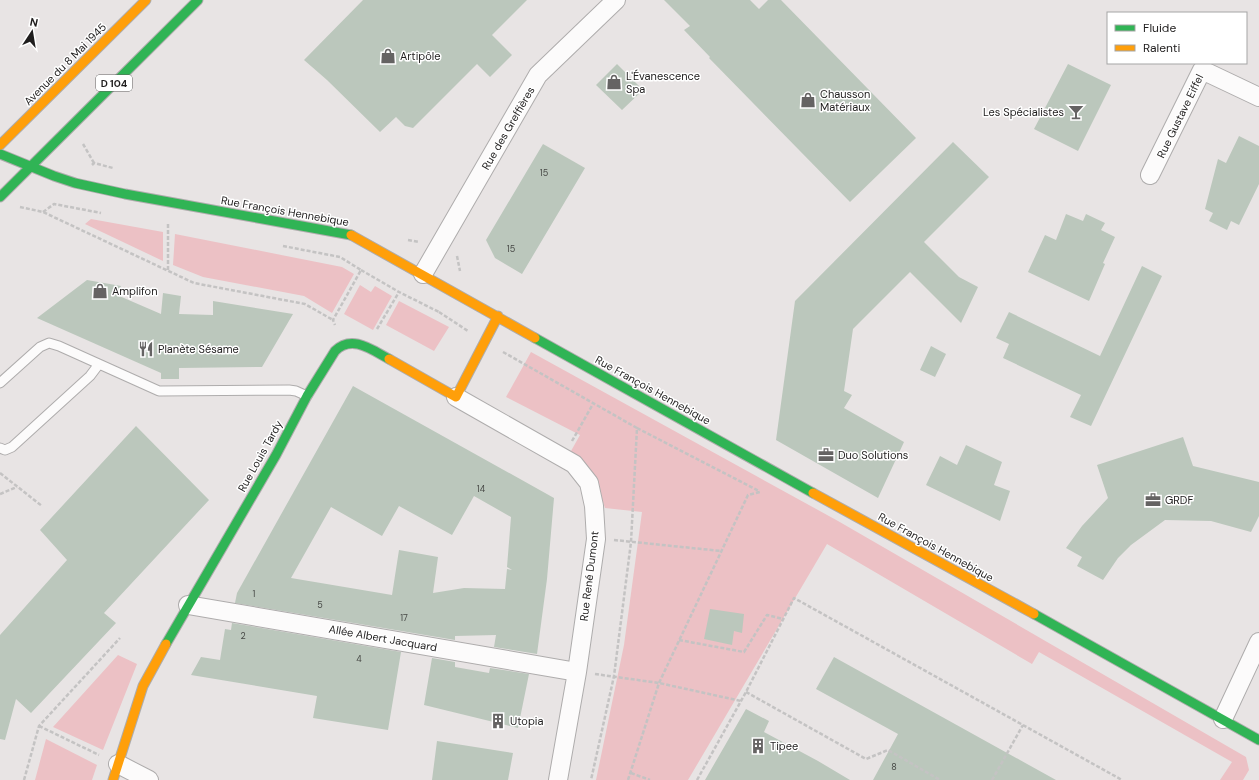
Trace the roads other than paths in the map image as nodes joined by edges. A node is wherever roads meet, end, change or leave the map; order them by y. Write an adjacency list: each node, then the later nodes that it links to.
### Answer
1 (146, 0): 5 (street, Avenue du 8 Mai 1945)
2 (198, 0): 7 (street, D 104)
3 (616, 0): 10 (street, Rue des Greffières)
4 (1259, 97): 8 (street, Rue Gustave Eiffel)
5 (0, 145)
6 (0, 154): 7 (street, Rue François Hennebique)
7 (30, 167): 9 (street, D 104); 10 (street, Rue François Hennebique)
8 (1150, 175)
9 (0, 197)
10 (423, 274): 11 (street, Rue François Hennebique)
11 (498, 316): 15 (street); 20 (street, Rue François Hennebique)
12 (99, 364): 13 (lane); 14 (lane); 16 (lane)
13 (0, 383)
14 (307, 396): 15 (street, Rue Louis Tardy); 17 (street, Rue Louis Tardy)
15 (456, 397): 19 (street, Rue René Dumont)
16 (0, 448)
17 (188, 605): 19 (street, Allée Albert Jacquard); 22 (street, Rue Louis Tardy)
18 (1259, 642): 20 (street)
19 (577, 672): 24 (street, Rue René Dumont)
20 (1223, 719): 21 (street, Rue François Hennebique)
21 (1259, 740)
22 (116, 772): 23 (street)
23 (149, 780)
24 (558, 780)

